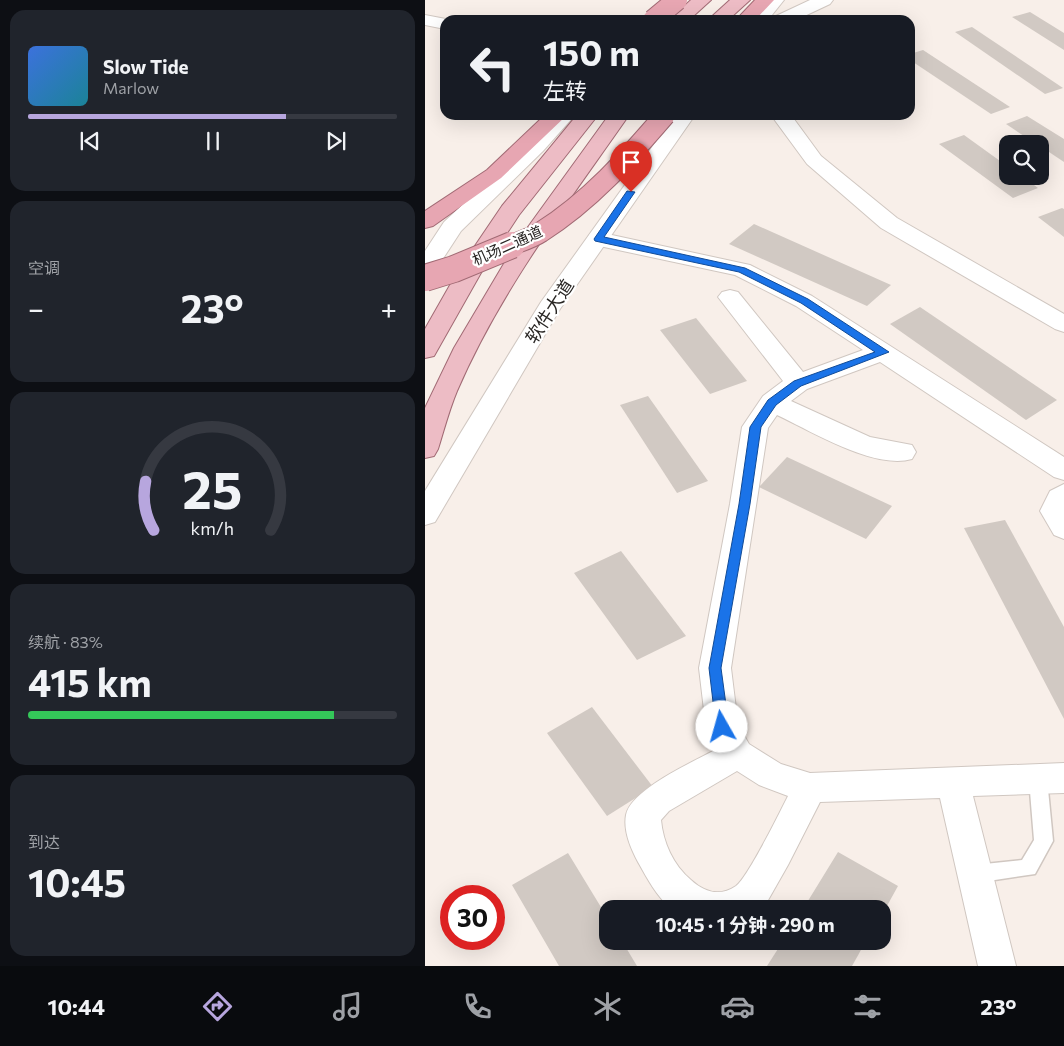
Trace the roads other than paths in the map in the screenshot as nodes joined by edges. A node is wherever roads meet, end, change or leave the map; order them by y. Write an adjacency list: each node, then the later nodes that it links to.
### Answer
1 (675, 0): 7 (highway, bridge)
2 (702, 0): 8 (main road)
3 (741, 0): 9 (main road)
4 (765, 0): 10 (highway)
5 (775, 0): 11 (street)
6 (824, 0): 12 (street)
7 (658, 15)
8 (684, 15)
9 (723, 15)
10 (750, 15)
11 (763, 15)
12 (792, 15)
13 (425, 20): 14 (street)
14 (440, 23)
15 (552, 120): 22 (highway)
16 (560, 120): 24 (street)
17 (584, 120): 28 (main road, bridge)
18 (615, 120): 32 (main road, bridge)
19 (661, 120): 25 (highway, 机场二通道, bridge)
20 (681, 120): 23 (street, 软件大道)
21 (785, 120): 27 (street)
22 (425, 221)
23 (598, 239): 29 (street); 36 (street, 软件大道)
24 (425, 269)
25 (425, 278)
26 (730, 298): 30 (street)
27 (1064, 324)
28 (425, 350)
29 (883, 352): 30 (street); 34 (street)
30 (798, 384): 31 (street)
31 (772, 402): 33 (street); 38 (street)
32 (425, 449)
33 (903, 452)
34 (1064, 470)
35 (1064, 494): 37 (street)
36 (425, 515)
37 (1064, 528)
38 (737, 754): 41 (street); 43 (street)
39 (1051, 779): 40 (street); 42 (lane)
40 (953, 783): 41 (street); 42 (street)
41 (810, 788): 44 (street)
42 (975, 874): 45 (street)
43 (687, 900)
44 (744, 900)
45 (997, 966)

